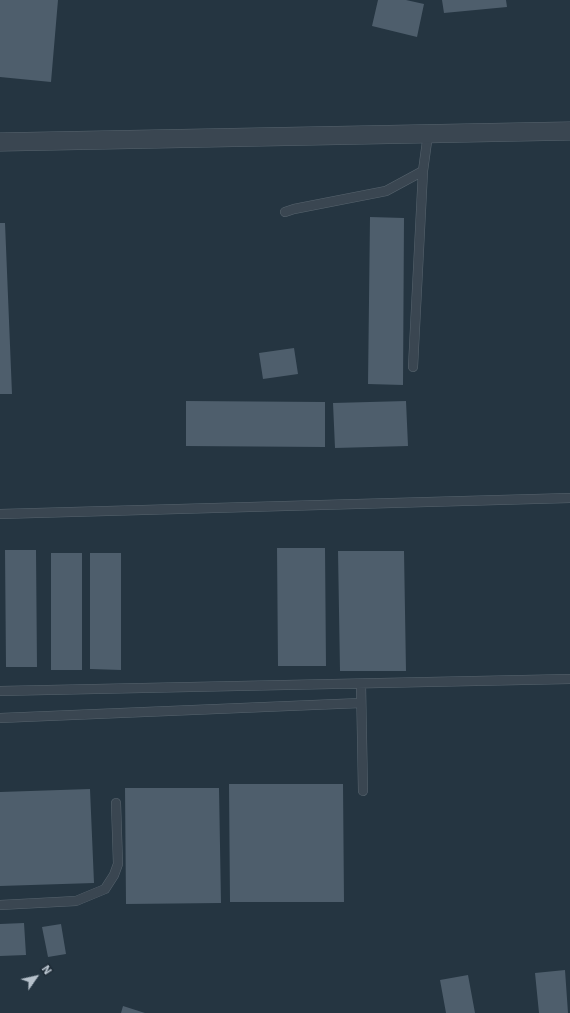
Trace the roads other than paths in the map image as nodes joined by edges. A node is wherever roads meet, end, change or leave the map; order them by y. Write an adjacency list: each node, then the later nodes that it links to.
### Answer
1 (570, 131): 2 (street)
2 (428, 134): 3 (street); 4 (lane)
3 (0, 142)
4 (423, 171): 5 (lane); 6 (lane)
5 (285, 212)
6 (413, 367)
7 (570, 498): 8 (lane)
8 (0, 514)
9 (570, 679): 10 (lane)
10 (361, 684): 11 (lane); 12 (lane)
11 (0, 691)
12 (361, 703): 13 (lane); 14 (lane)
13 (0, 718)
14 (363, 791)
15 (116, 803): 16 (lane)
16 (0, 905)

